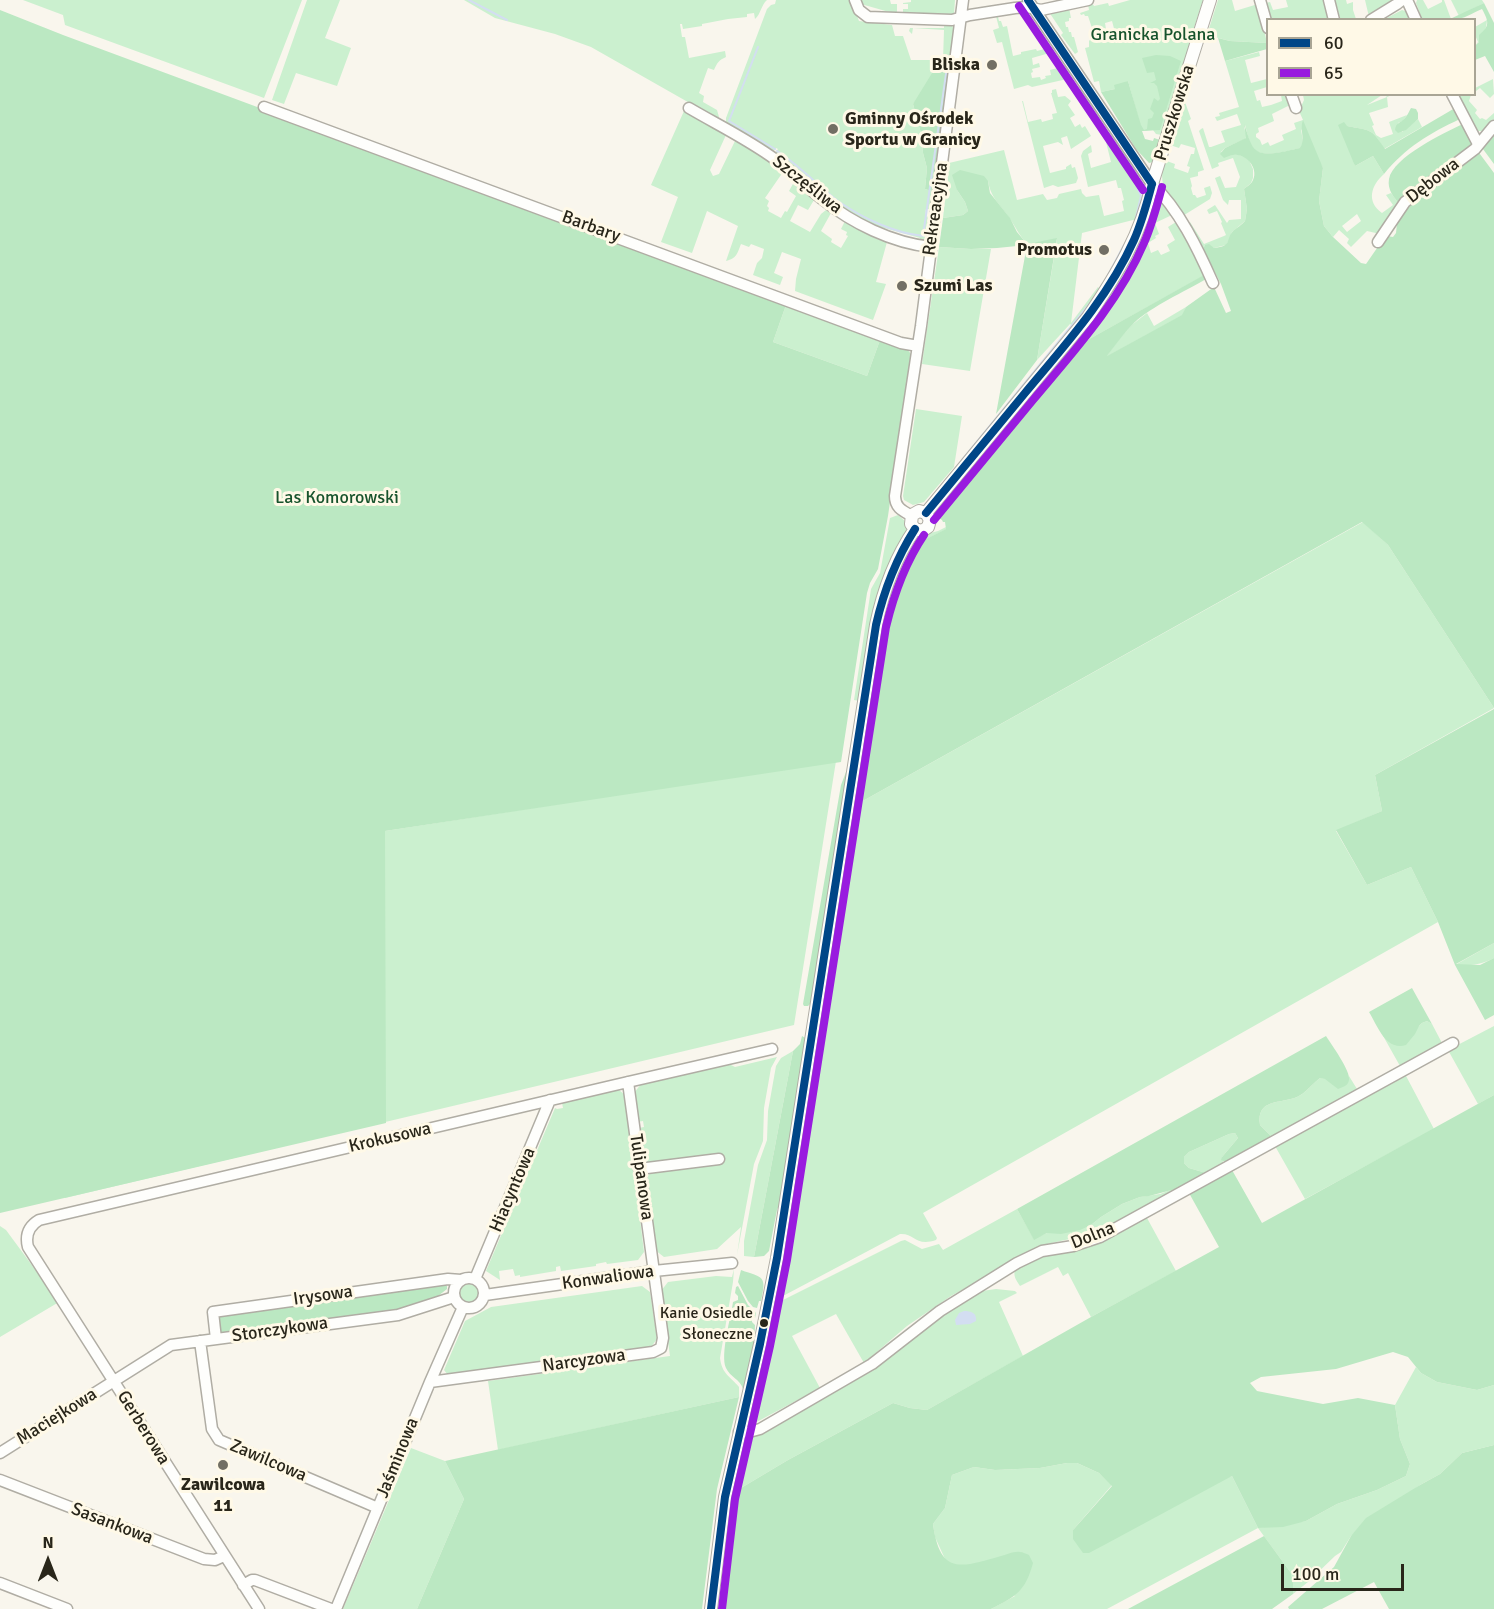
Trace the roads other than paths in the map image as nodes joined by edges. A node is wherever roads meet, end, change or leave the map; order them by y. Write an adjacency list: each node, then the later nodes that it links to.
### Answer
1 (963, 0): 10 (street, Rekreacyjna)
2 (1088, 0): 9 (street)
3 (1210, 0): 22 (street, Pruszkowska)
4 (1260, 0): 14 (street)
5 (1329, 0): 11 (street)
6 (1402, 0): 12 (street)
7 (1407, 0): 13 (street)
8 (855, 2): 10 (street)
9 (1035, 4): 10 (street); 22 (street)
10 (961, 18): 24 (street, Rekreacyjna)
11 (1334, 18)
12 (1375, 18)
13 (1415, 18)
14 (1266, 21)
15 (1292, 96): 19 (street)
16 (1453, 96): 21 (street)
17 (264, 107): 26 (street, Barbary)
18 (689, 108): 24 (street, Szczęśliwa)
19 (1296, 108)
20 (1494, 126): 21 (street, Dębowa)
21 (1478, 144): 23 (street, Dębowa)
22 (1152, 184): 25 (street); 27 (street, Pruszkowska)
23 (1378, 242)
24 (931, 248): 26 (street, Rekreacyjna)
25 (1213, 283)
26 (918, 346): 28 (street, Rekreacyjna)
27 (926, 513): 28 (street); 29 (street)
28 (912, 516): 29 (street)
29 (915, 529): 48 (street)
30 (1453, 1043): 48 (street, Dolna)
31 (772, 1049): 32 (street, Krokusowa)
32 (628, 1082): 33 (street, Krokusowa); 35 (street, Tulipanowa)
33 (550, 1100): 36 (street, Krokusowa); 39 (street, Hiacyntowa)
34 (719, 1160): 35 (street)
35 (639, 1169): 38 (street, Tulipanowa)
36 (28, 1247): 46 (street, Gerberowa)
37 (732, 1263): 38 (street, Konwaliowa)
38 (654, 1271): 41 (street, Konwaliowa); 47 (street, Narcyzowa)
39 (475, 1279): 40 (street); 41 (street)
40 (461, 1280): 42 (street); 44 (street, Irysowa)
41 (485, 1295): 43 (street)
42 (454, 1297): 43 (street); 44 (street, Storczykowa)
43 (463, 1307): 47 (street, Jaśminowa)
44 (216, 1339): 45 (street, Storczykowa)
45 (200, 1341): 46 (street, Storczykowa); 51 (street, Zawilcowa)
46 (114, 1381): 49 (street, Maciejkowa); 52 (street, Gerberowa)
47 (430, 1382): 51 (street, Jaśminowa)
48 (739, 1432): 58 (street)
49 (0, 1453)
50 (0, 1480): 52 (street, Sasankowa)
51 (378, 1508): 57 (street, Jaśminowa)
52 (224, 1556): 54 (street, Gerberowa)
53 (0, 1582): 55 (street)
54 (243, 1585): 56 (street, Gerberowa); 57 (street)
55 (67, 1609)
56 (259, 1609)
57 (334, 1609)
58 (711, 1609)

